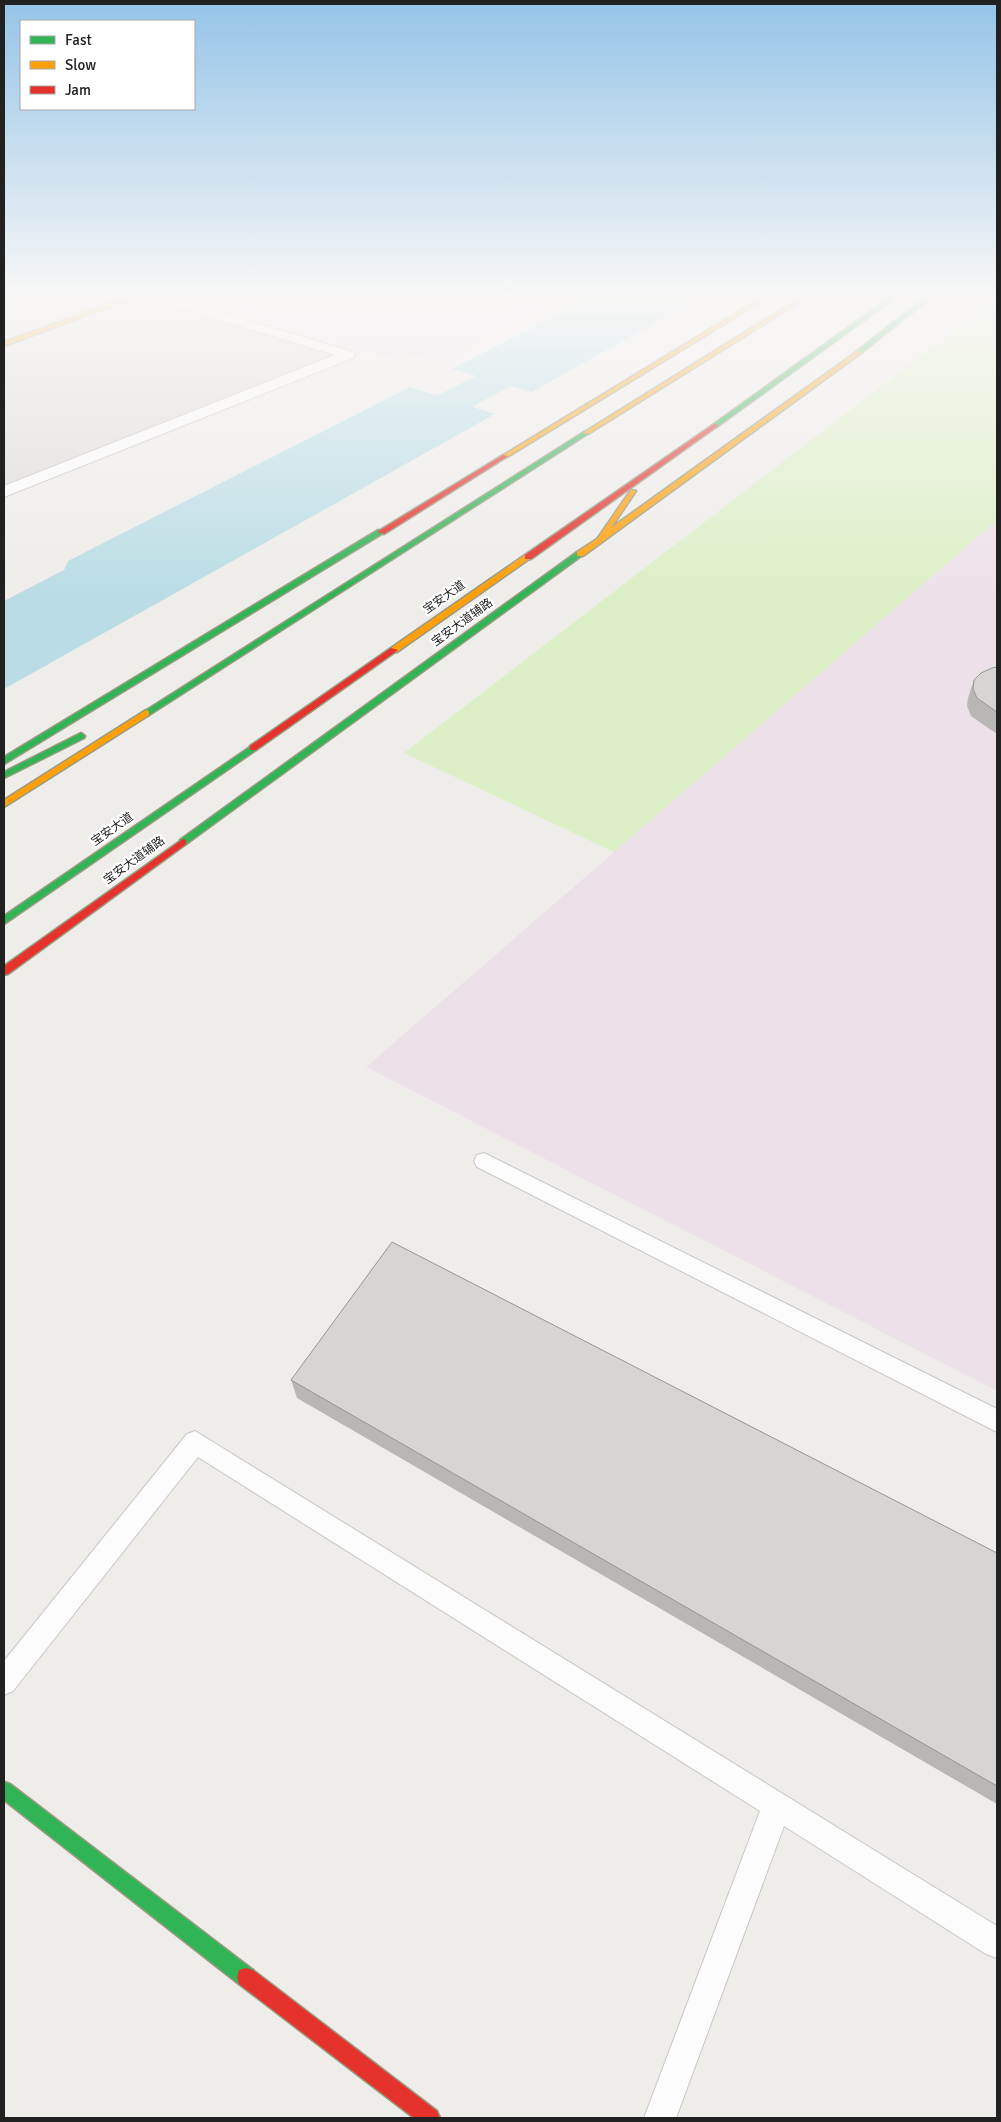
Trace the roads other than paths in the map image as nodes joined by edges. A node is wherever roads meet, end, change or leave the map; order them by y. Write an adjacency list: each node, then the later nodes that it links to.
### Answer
1 (255, 392): 7 (street)
2 (609, 392): 12 (main road)
3 (652, 392): 9 (main road)
4 (763, 392): 6 (main road, 宝安大道)
5 (803, 392): 8 (main road, 宝安大道辅路)
6 (642, 477): 8 (main road); 15 (main road, 宝安大道)
7 (4, 492)
8 (600, 539): 16 (main road, 宝安大道辅路)
9 (204, 676): 10 (main road); 14 (main road)
10 (108, 723)
11 (91, 732): 13 (main road)
12 (4, 761)
13 (4, 775)
14 (4, 804)
15 (4, 921)
16 (4, 971)
17 (484, 1161): 18 (lane)
18 (997, 1421)
19 (4, 1682): 21 (lane)
20 (4, 1790): 23 (main road)
21 (777, 1805): 22 (lane); 24 (lane)
22 (997, 1942)
23 (430, 2118)
24 (660, 2118)

